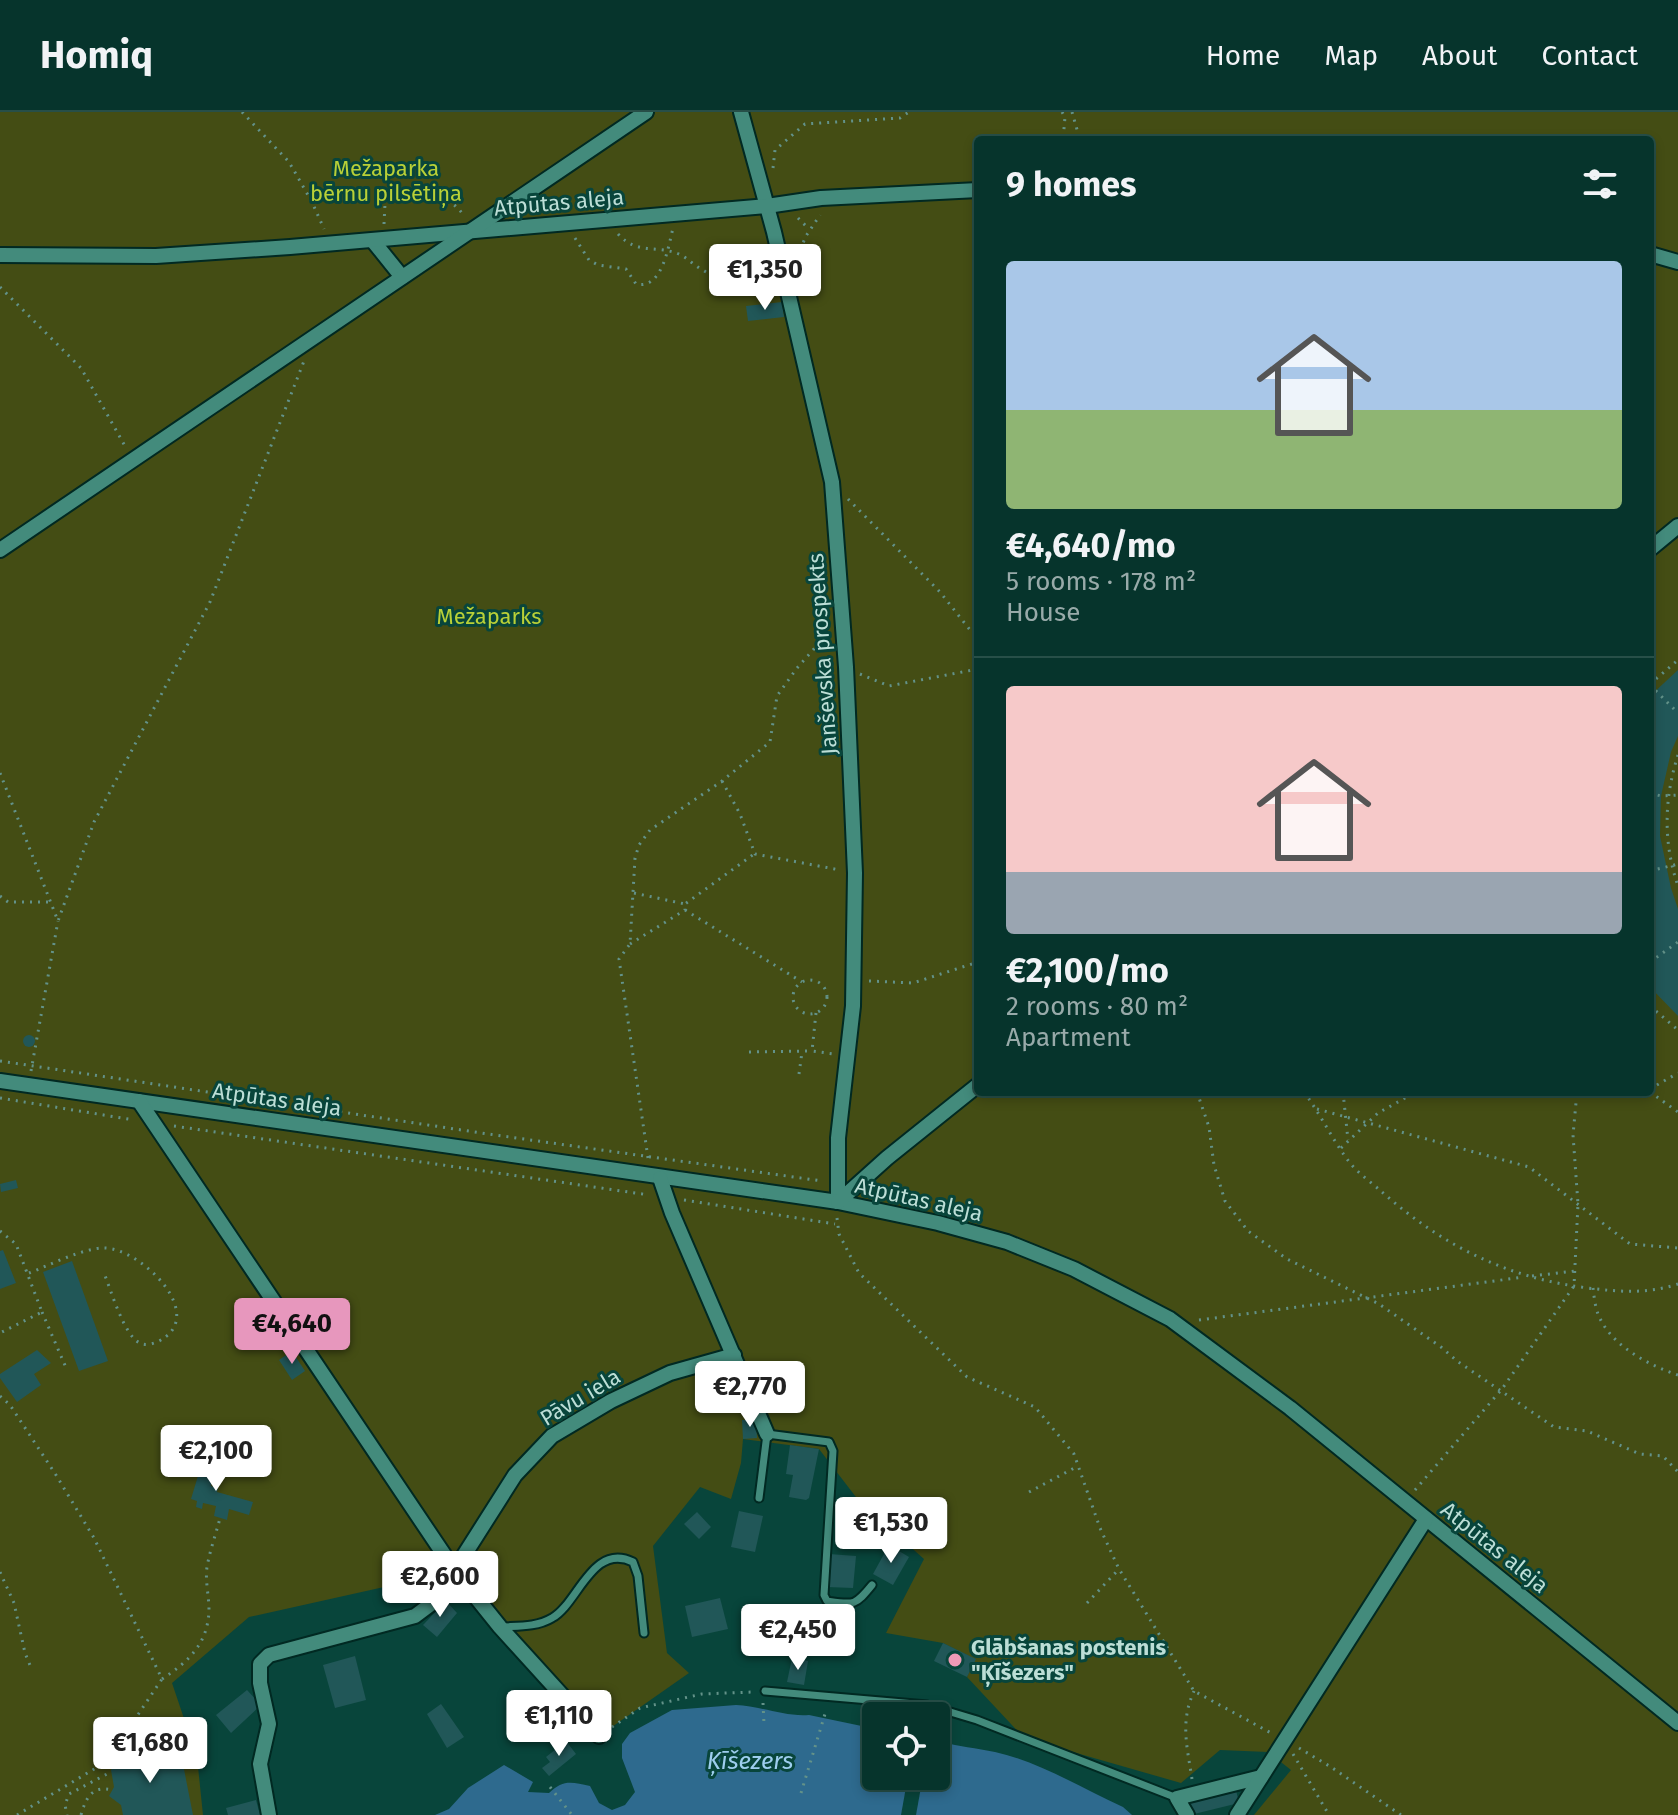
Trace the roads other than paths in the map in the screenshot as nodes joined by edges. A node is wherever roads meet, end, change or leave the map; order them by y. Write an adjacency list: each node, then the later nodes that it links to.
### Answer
1 (646, 112): 5 (street)
2 (741, 112): 4 (street, Janševska prospekts)
3 (974, 190): 4 (street, Atpūtas aleja)
4 (767, 206): 5 (street, Atpūtas aleja); 18 (street, Janševska prospekts)
5 (467, 233): 6 (street, Atpūtas aleja); 10 (street)
6 (380, 241): 7 (street, Atpūtas aleja); 10 (street)
7 (0, 255)
8 (1654, 255): 9 (street)
9 (1678, 262)
10 (402, 277): 13 (street)
11 (1678, 526): 12 (street)
12 (1654, 546)
13 (0, 550)
14 (0, 1081): 16 (street, Atpūtas aleja)
15 (974, 1088): 18 (street)
16 (139, 1101): 17 (street, Atpūtas aleja); 23 (street)
17 (655, 1177): 18 (street, Atpūtas aleja); 19 (street)
18 (838, 1202): 22 (street, Atpūtas aleja)
19 (734, 1355): 20 (street); 23 (street, Pāvu iela)
20 (767, 1434): 21 (lane); 24 (lane)
21 (759, 1498)
22 (1426, 1519): 28 (street, Atpūtas aleja); 30 (street)
23 (455, 1571): 25 (street); 32 (street, Pāvu iela)
24 (872, 1585)
25 (500, 1627): 26 (lane); 29 (street)
26 (644, 1633)
27 (765, 1691): 31 (lane)
28 (1678, 1723)
29 (599, 1736)
30 (1261, 1777): 31 (street); 34 (street)
31 (1177, 1798): 33 (street)
32 (269, 1815)
33 (1187, 1815)
34 (1237, 1815)

